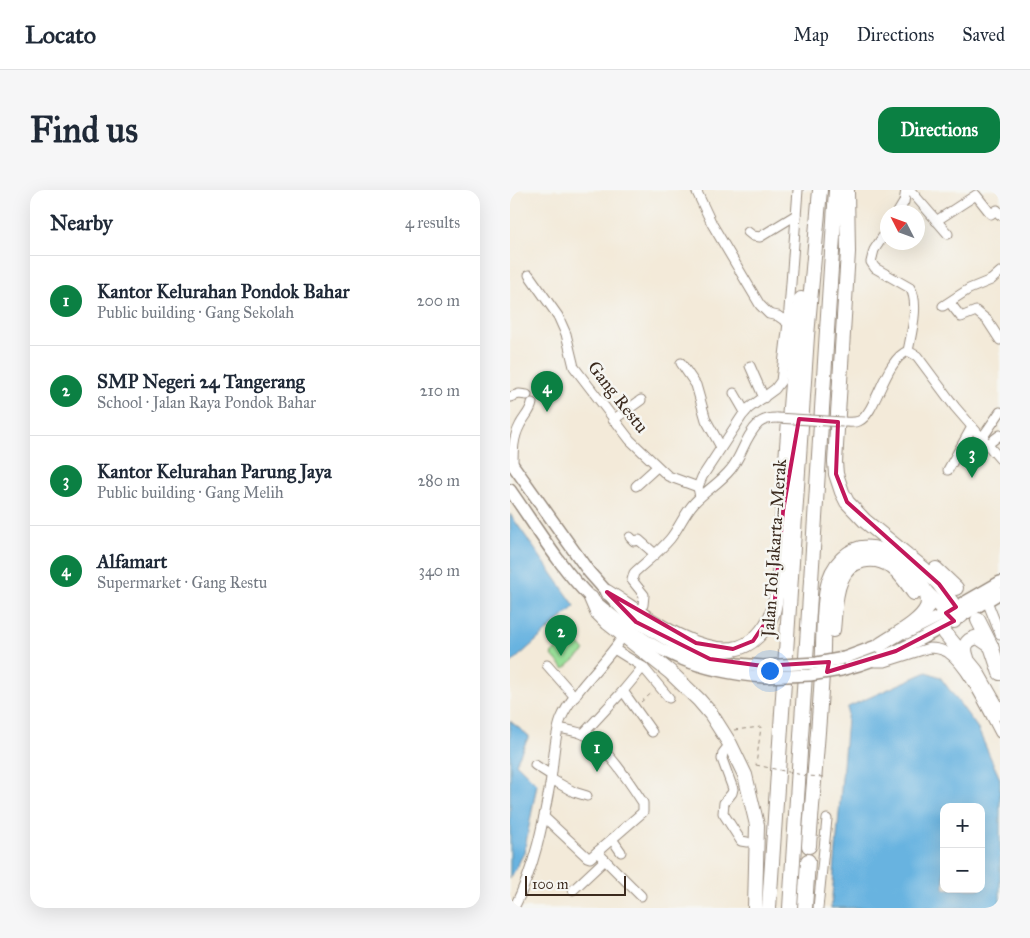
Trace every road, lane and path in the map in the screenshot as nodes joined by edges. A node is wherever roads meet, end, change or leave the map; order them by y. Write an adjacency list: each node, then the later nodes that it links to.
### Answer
1 (696, 190): 18 (street)
2 (798, 190): 9 (street)
3 (820, 190): 12 (highway, Jalan Tol Jakarta–Merak)
4 (836, 190): 96 (highway)
5 (847, 190): 43 (highway)
6 (906, 190): 8 (street)
7 (910, 190): 11 (street)
8 (902, 205)
9 (796, 215): 13 (street); 18 (street)
10 (1000, 215): 11 (street)
11 (936, 221): 14 (street)
12 (817, 229): 26 (highway, Jalan Tol Jakarta–Merak); 44 (highway)
13 (748, 232)
14 (948, 234)
15 (880, 241): 20 (street)
16 (1000, 272): 19 (street)
17 (529, 275): 30 (street, Gang Restu)
18 (788, 323): 25 (street)
19 (1000, 340)
20 (908, 351): 31 (street); 42 (street, bridge)
21 (681, 362): 34 (street)
22 (750, 366): 25 (street)
23 (734, 393): 28 (street)
24 (510, 397): 36 (street)
25 (764, 398): 28 (street)
26 (802, 398): 44 (highway); 95 (highway, Jalan Tol Jakarta–Merak)
27 (641, 400): 30 (street)
28 (745, 412): 34 (street)
29 (1000, 412): 33 (street)
30 (614, 420): 37 (street, Gang Restu)
31 (972, 427): 33 (street); 38 (street)
32 (1000, 434): 33 (street)
33 (985, 441): 35 (street)
34 (721, 447): 40 (street)
35 (1000, 459)
36 (511, 463): 49 (main road)
37 (657, 466): 39 (street); 40 (street, Gang Restu)
38 (948, 470)
39 (636, 486)
40 (698, 487): 42 (street)
41 (510, 490): 52 (main road)
42 (700, 497): 46 (street)
43 (855, 509): 48 (highway); 55 (highway)
44 (782, 512): 49 (highway)
45 (630, 537): 46 (street)
46 (655, 554): 54 (street)
47 (1000, 582): 55 (main road)
48 (956, 588)
49 (607, 592): 65 (main road)
50 (920, 593): 55 (highway); 59 (highway); 86 (highway)
51 (1000, 593): 53 (main road)
52 (591, 598): 65 (main road); 77 (highway)
53 (987, 601): 55 (main road); 58 (street)
54 (643, 605)
55 (954, 614): 59 (main road); 62 (main road)
56 (978, 620): 60 (highway)
57 (945, 633): 61 (highway)
58 (1000, 634)
59 (880, 645): 65 (main road, bridge)
60 (991, 646): 61 (highway); 66 (highway)
61 (967, 658): 72 (highway)
62 (870, 662): 65 (main road, bridge); 75 (street)
63 (547, 665): 69 (street)
64 (643, 667): 67 (street); 68 (street); 69 (street)
65 (764, 671)
66 (1000, 673)
67 (659, 687): 70 (street); 71 (path)
68 (623, 691): 71 (street); 76 (street)
69 (575, 697): 73 (street)
70 (669, 698)
71 (635, 708): 74 (street)
72 (1000, 713)
73 (559, 728): 76 (street); 79 (street)
74 (652, 732)
75 (1000, 733)
76 (583, 734): 84 (street)
77 (727, 738): 80 (path, bridge); 85 (street); 94 (highway)
78 (535, 765): 79 (street)
79 (551, 777): 81 (street); 82 (street)
80 (824, 777)
81 (587, 796)
82 (544, 817): 87 (street); 93 (street)
83 (827, 819): 98 (street)
84 (612, 839): 87 (street); 88 (street)
85 (747, 842)
86 (809, 846)
87 (597, 852): 89 (street)
88 (621, 852)
89 (604, 860): 91 (street); 92 (street)
90 (808, 861): 97 (highway)
91 (573, 890)
92 (641, 896)
93 (514, 908)
94 (755, 908)
95 (769, 908)
96 (790, 908)
97 (805, 908)
98 (818, 908)

